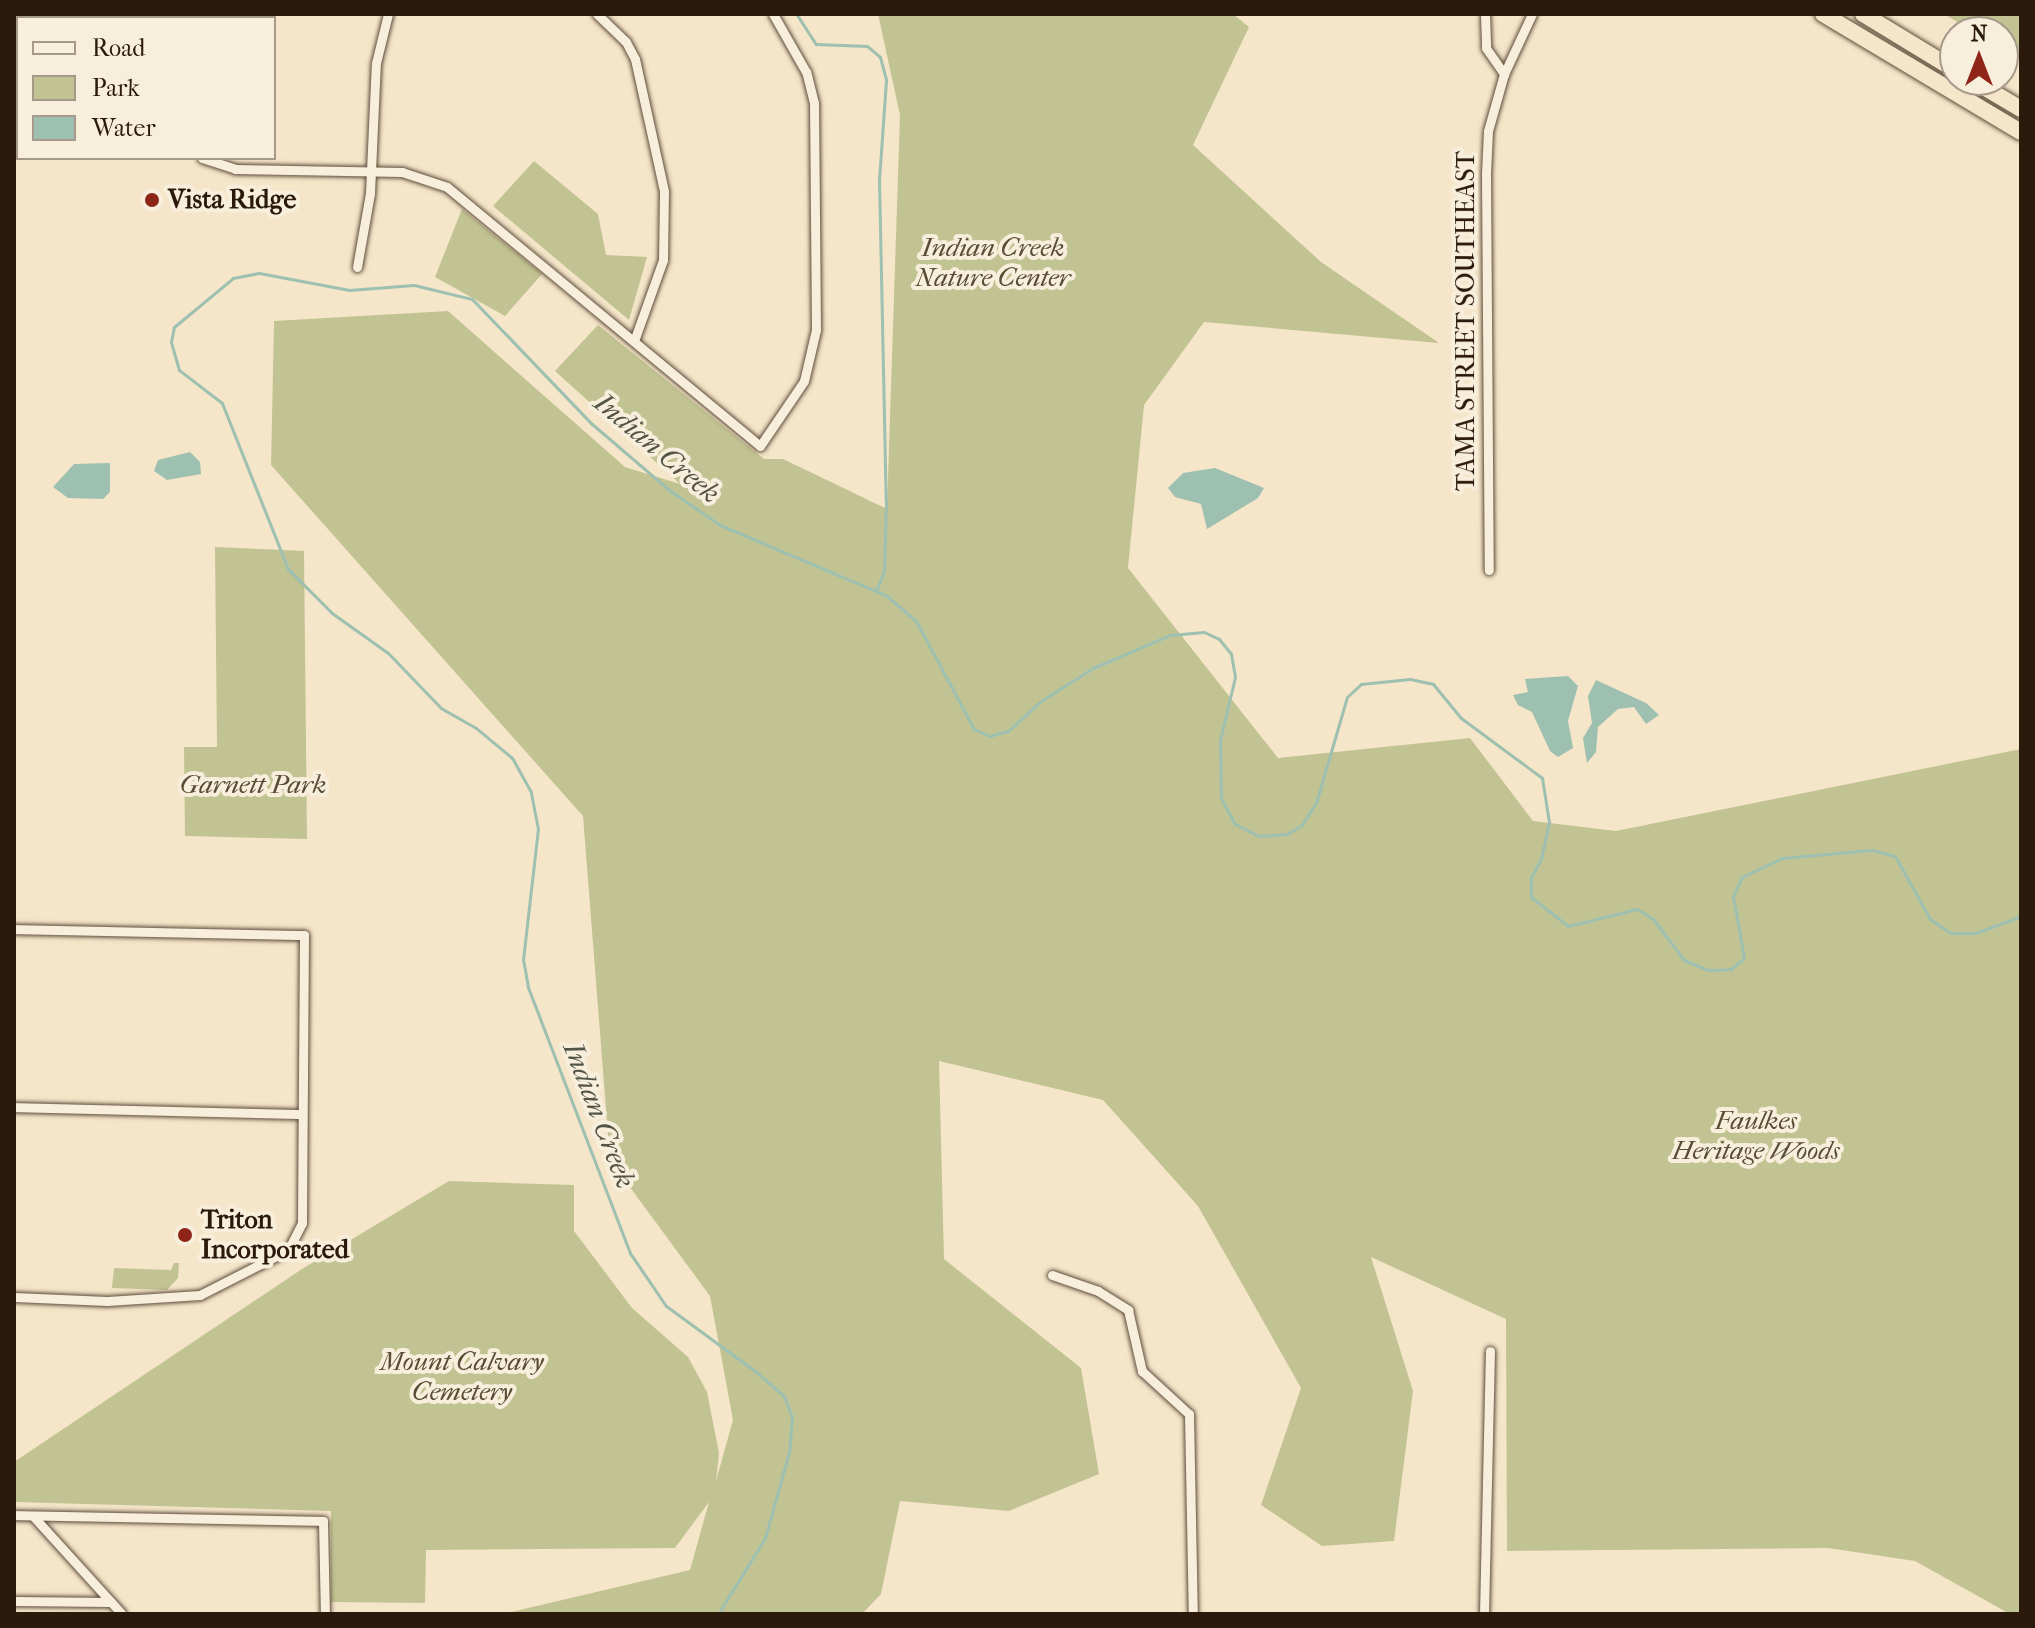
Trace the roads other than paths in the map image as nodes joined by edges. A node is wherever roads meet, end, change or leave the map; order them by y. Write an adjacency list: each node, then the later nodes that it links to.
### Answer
1 (388, 14): 14 (street)
2 (597, 14): 16 (street)
3 (1485, 14): 9 (street)
4 (1532, 14): 9 (street, TAMA STREET SOUTHEAST)
5 (1823, 14): 12 (highway)
6 (1863, 14): 8 (highway)
7 (778, 16): 16 (street)
8 (1939, 60)
9 (1504, 74): 17 (street, TAMA STREET SOUTHEAST)
10 (1999, 96): 11 (highway)
11 (2021, 109)
12 (2021, 132)
13 (208, 160): 14 (street)
14 (371, 171): 15 (street); 16 (street)
15 (357, 267)
16 (634, 341)
17 (1489, 570)
18 (14, 929): 20 (street)
19 (14, 1107): 20 (street)
20 (302, 1114): 22 (street)
21 (1052, 1275): 30 (street)
22 (14, 1297)
23 (1490, 1351): 31 (street)
24 (14, 1515): 25 (street)
25 (33, 1516): 27 (street); 29 (street)
26 (14, 1601): 27 (street)
27 (111, 1602): 28 (street)
28 (122, 1614)
29 (325, 1614)
30 (1193, 1614)
31 (1484, 1614)

